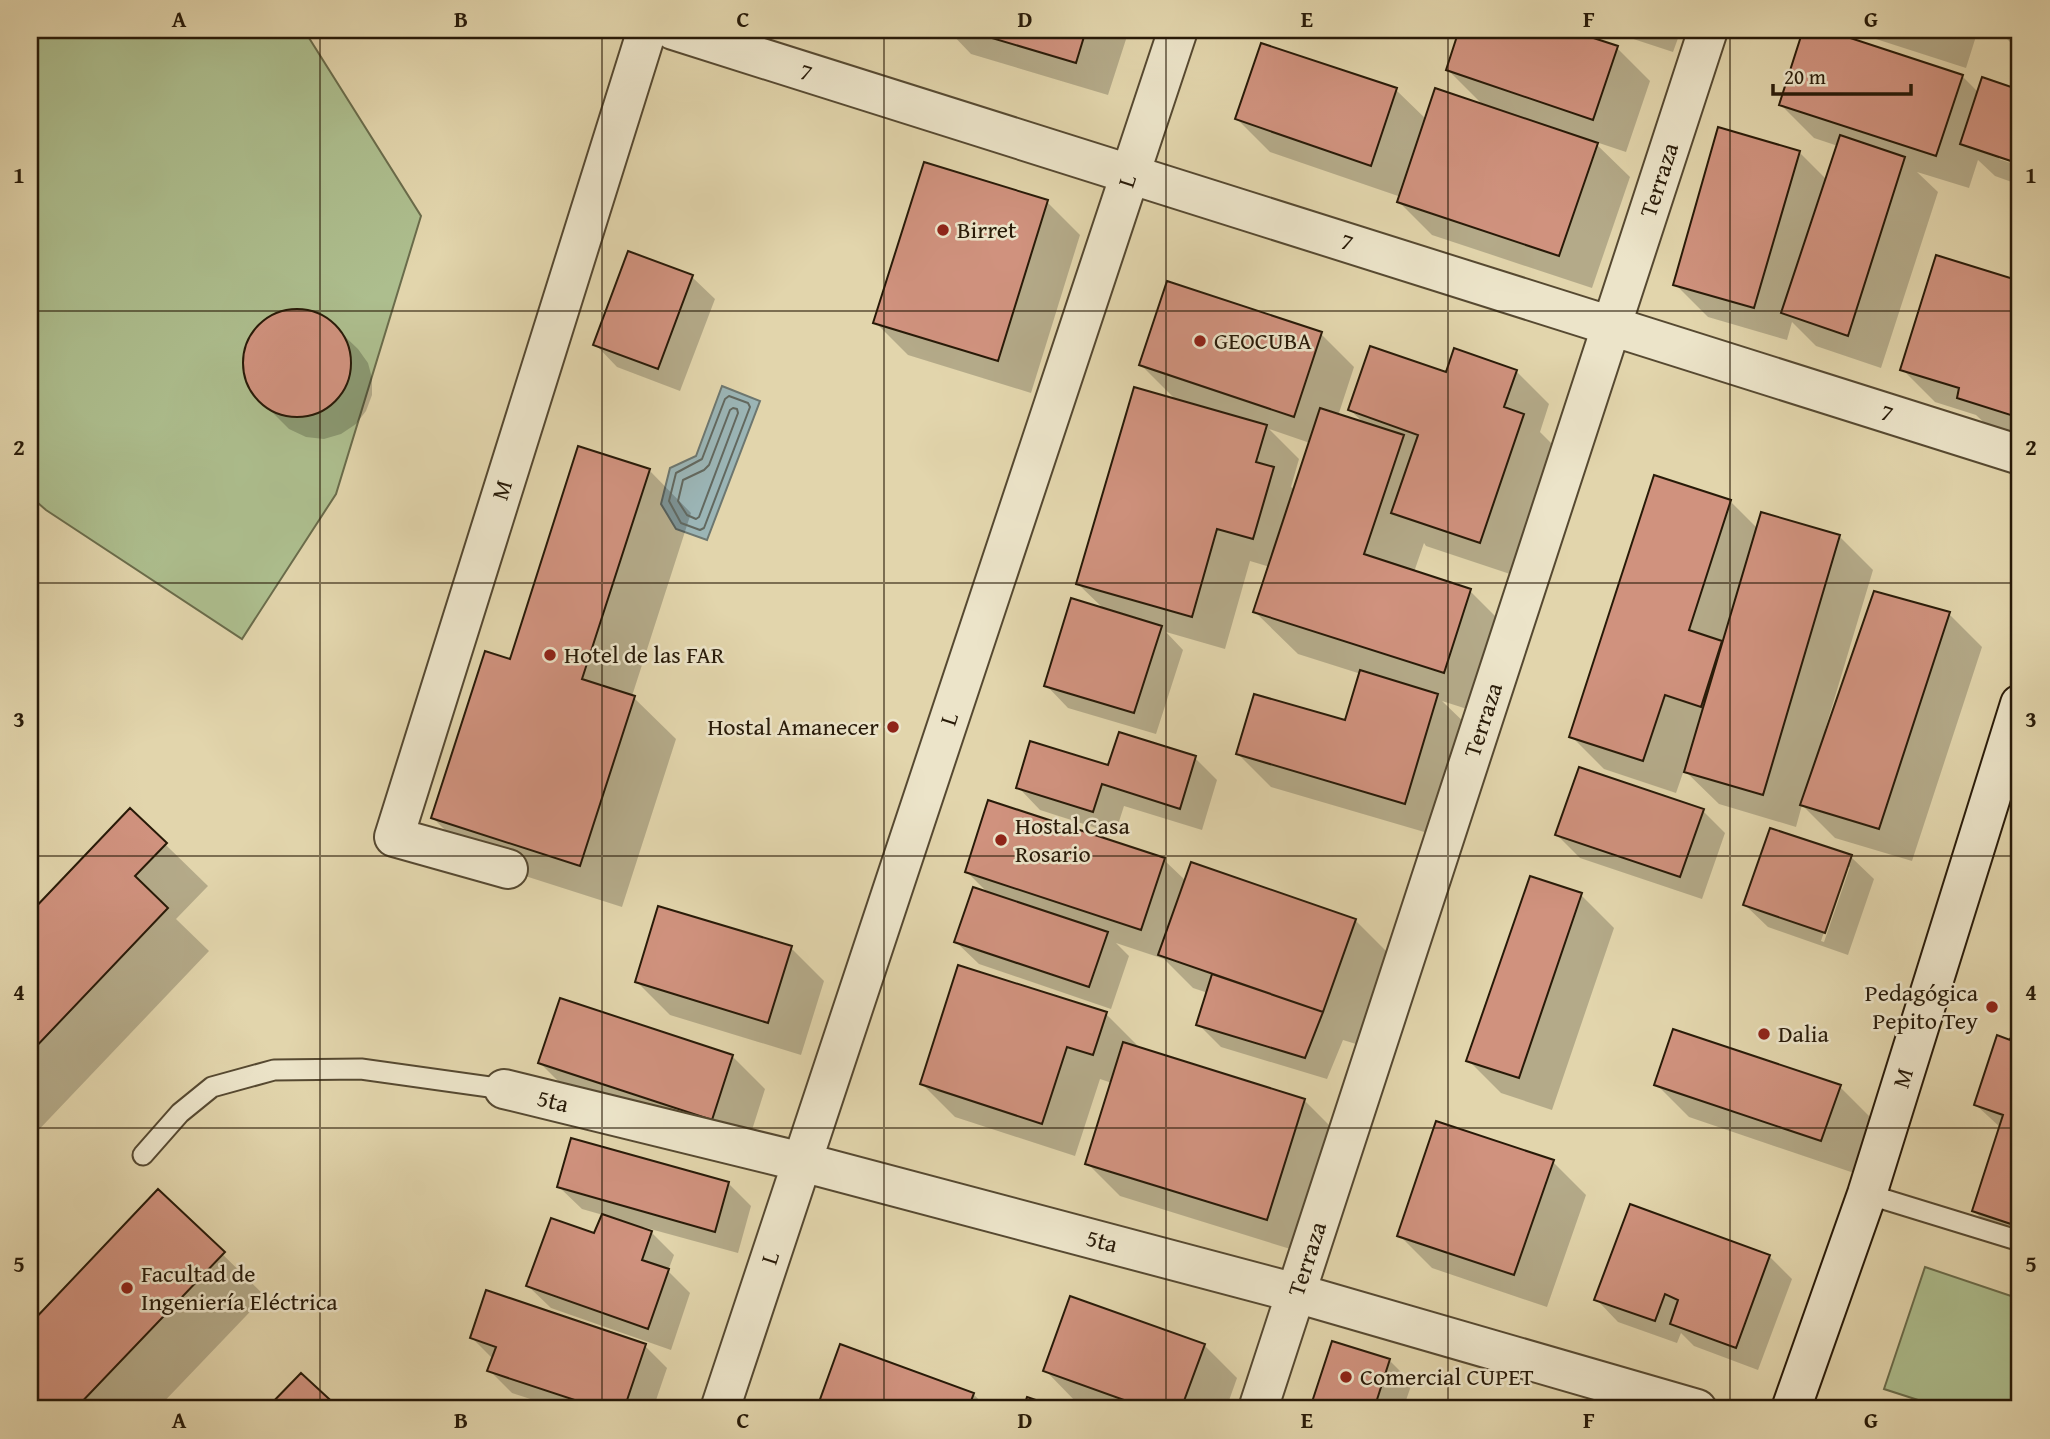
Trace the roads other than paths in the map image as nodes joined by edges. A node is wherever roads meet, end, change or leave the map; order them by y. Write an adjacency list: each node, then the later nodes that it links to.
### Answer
1 (646, 30): 9 (street, M)
2 (673, 30): 5 (street, 7)
3 (1178, 30): 5 (street, L)
4 (1708, 30): 6 (street, Terraza)
5 (1130, 174): 6 (street, 7); 12 (street, L)
6 (1611, 326): 7 (street, 7); 15 (street, Terraza)
7 (2020, 455)
8 (2020, 704): 13 (street, M)
9 (508, 869)
10 (504, 1089): 11 (lane); 12 (street, 5ta)
11 (143, 1155)
12 (802, 1161): 15 (street, 5ta); 16 (street, L)
13 (1867, 1194): 14 (lane); 19 (street, M)
14 (2020, 1241)
15 (1296, 1293): 17 (street, Terraza); 18 (street, 5ta)
16 (720, 1409)
17 (1258, 1409)
18 (1697, 1409)
19 (1791, 1409)

